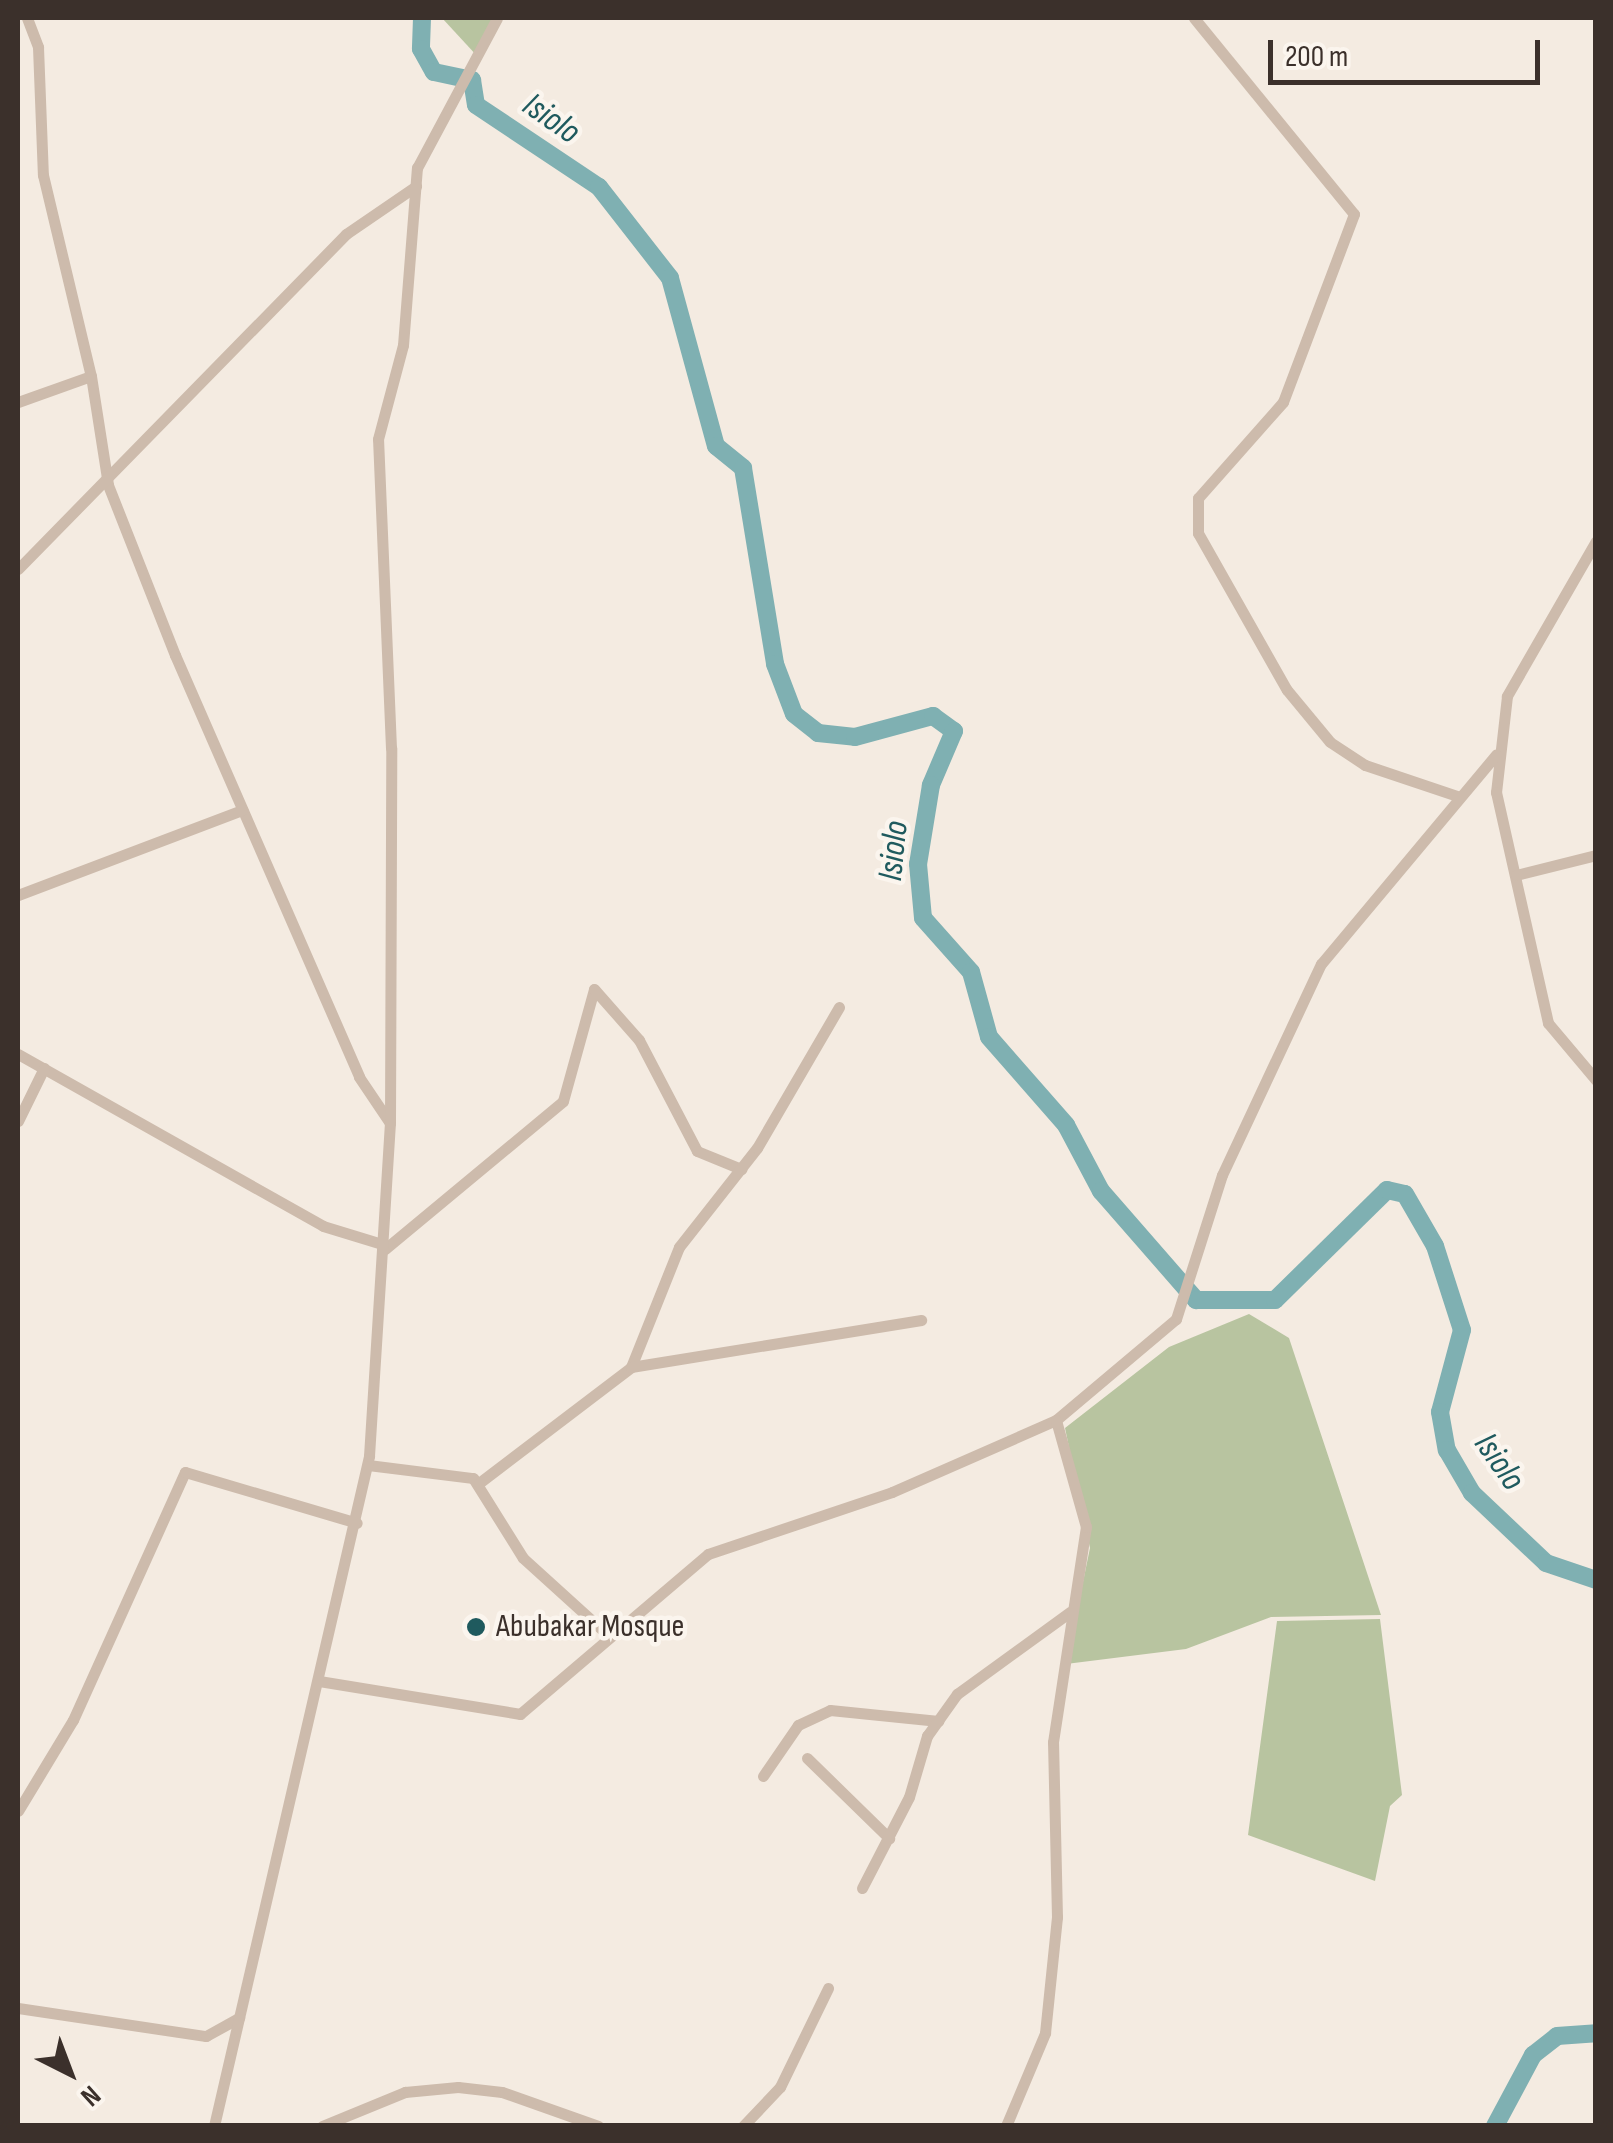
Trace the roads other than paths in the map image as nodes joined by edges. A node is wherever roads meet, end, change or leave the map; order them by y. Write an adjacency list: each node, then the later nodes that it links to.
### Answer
1 (27, 18): 5 (street)
2 (498, 18): 4 (street)
3 (1194, 18): 11 (street)
4 (416, 186): 7 (street); 21 (street)
5 (91, 376): 6 (street); 7 (street)
6 (18, 402)
7 (108, 485): 9 (street); 12 (street)
8 (1596, 541): 10 (street)
9 (18, 569)
10 (1496, 755): 11 (street); 14 (street)
11 (1460, 797): 26 (street)
12 (242, 810): 15 (street); 21 (street)
13 (1596, 855): 14 (street)
14 (1516, 875): 19 (street)
15 (18, 895)
16 (839, 1007): 22 (street)
17 (18, 1054): 18 (street)
18 (44, 1068): 20 (street); 23 (street)
19 (1596, 1080)
20 (18, 1120)
21 (390, 1123): 23 (street)
22 (741, 1169): 23 (street); 25 (street)
23 (385, 1247): 27 (street)
24 (922, 1320): 25 (street)
25 (631, 1367): 28 (street)
26 (1056, 1420): 30 (street); 31 (street)
27 (368, 1465): 28 (street); 29 (street)
28 (479, 1483): 31 (street)
29 (357, 1523): 32 (street); 36 (street)
30 (1070, 1612): 33 (street); 46 (street)
31 (608, 1635): 32 (street)
32 (319, 1680): 41 (street)
33 (938, 1721): 35 (street); 37 (street)
34 (807, 1758): 37 (street)
35 (763, 1776)
36 (18, 1811)
37 (890, 1838): 38 (street)
38 (862, 1888)
39 (828, 1988): 45 (street)
40 (18, 2008): 41 (street)
41 (240, 2018): 42 (street)
42 (214, 2126)
43 (322, 2126): 44 (street)
44 (598, 2126)
45 (743, 2126)
46 (1006, 2126)

